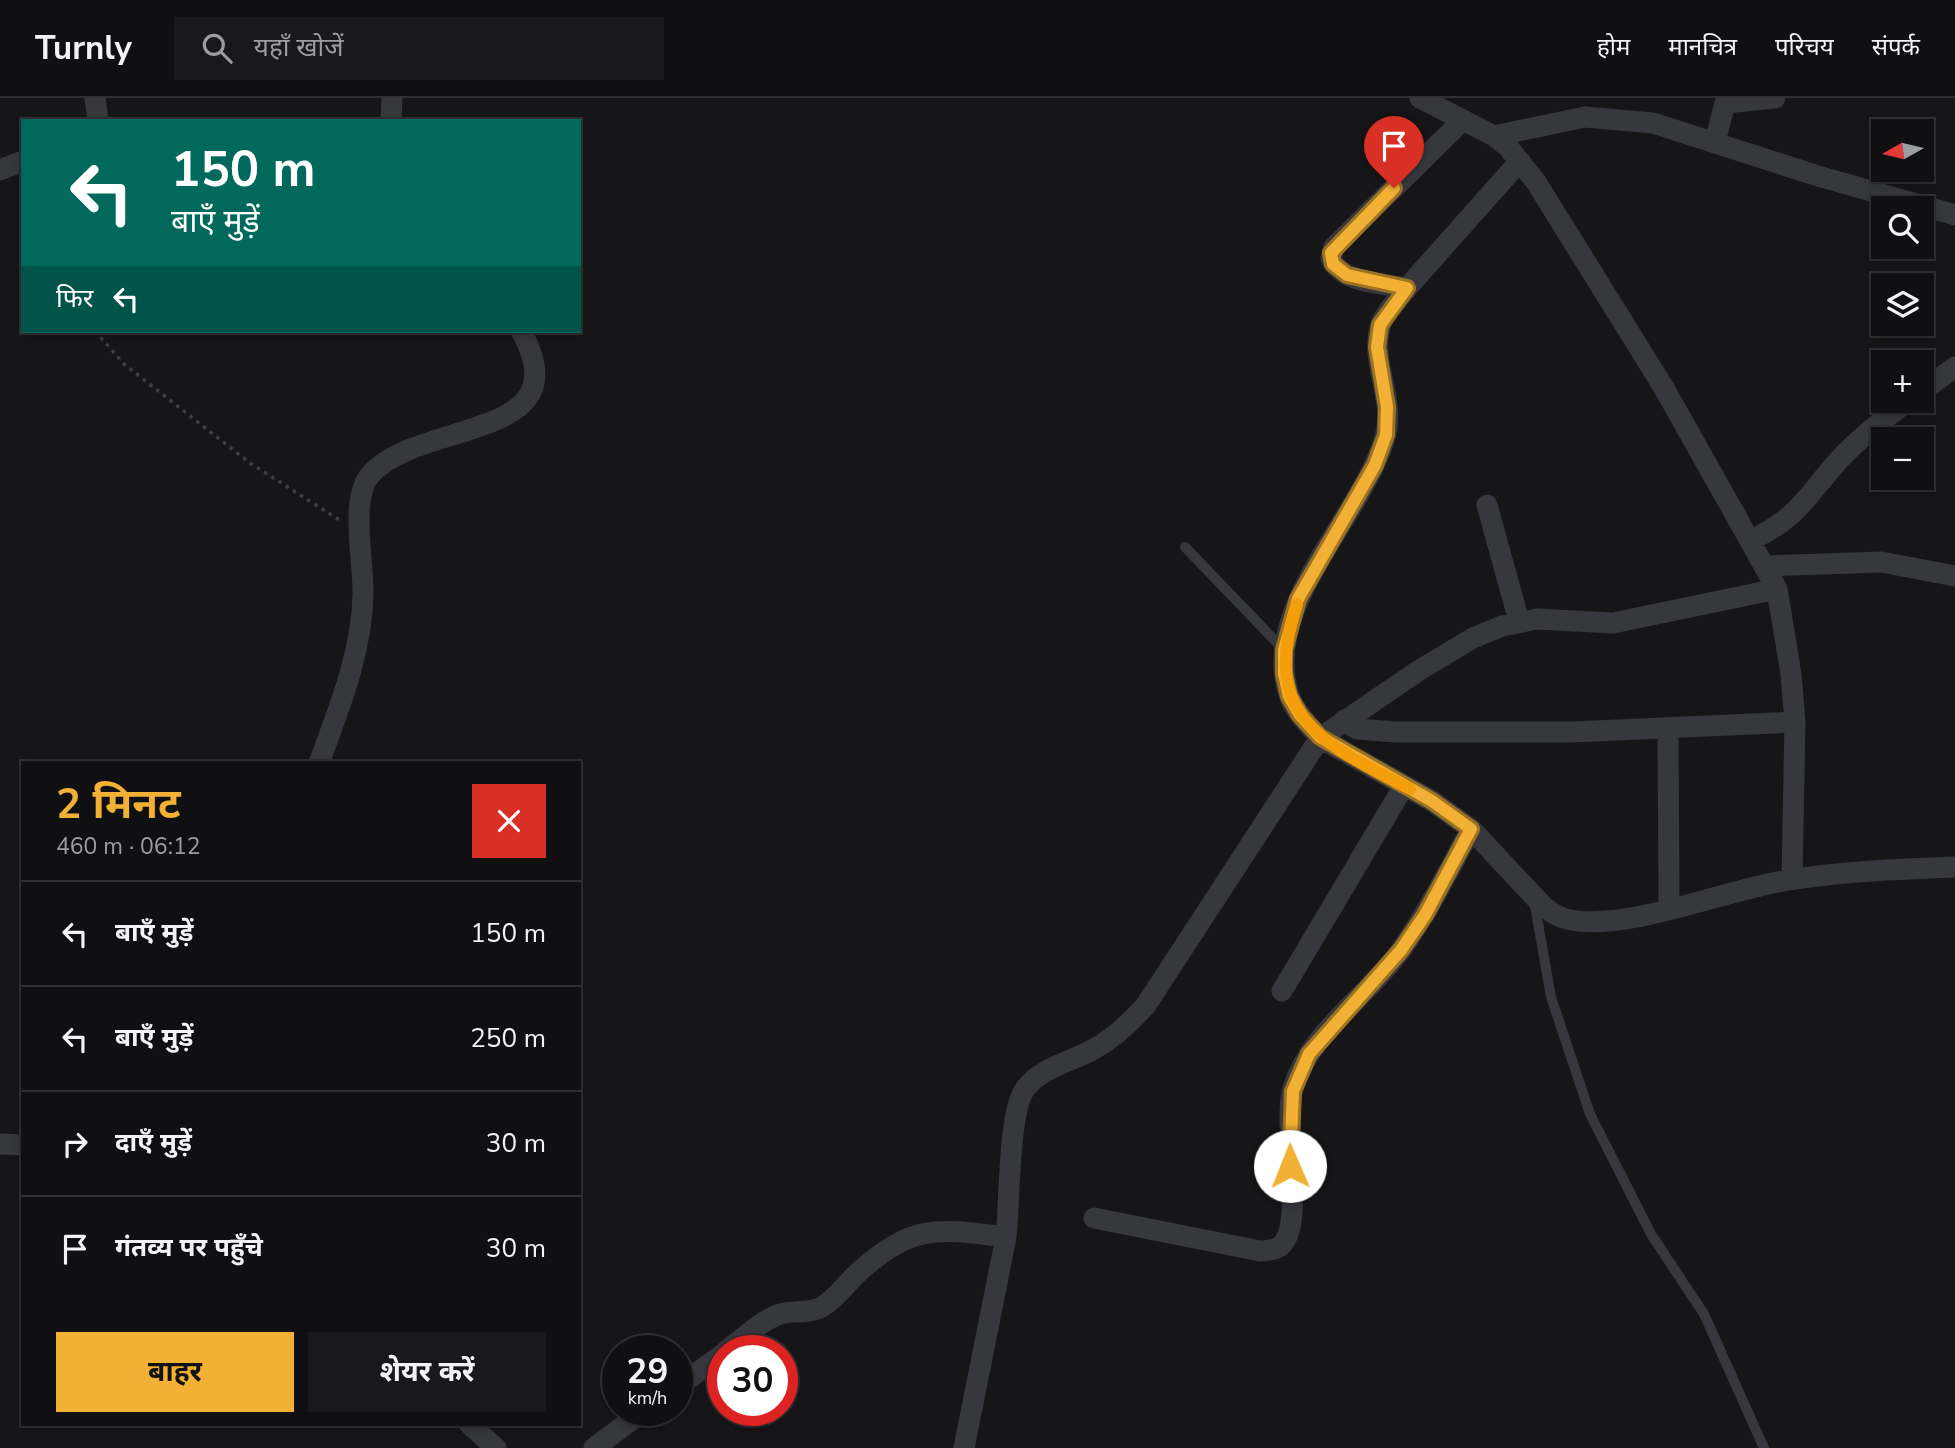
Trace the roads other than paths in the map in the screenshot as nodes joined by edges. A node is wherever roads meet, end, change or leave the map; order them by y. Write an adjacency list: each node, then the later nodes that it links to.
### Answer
1 (94, 98): 6 (street)
2 (392, 98): 7 (street)
3 (1420, 98): 8 (street)
4 (1775, 98): 5 (street)
5 (1725, 100): 10 (street)
6 (99, 119)
7 (391, 119)
8 (1462, 120): 9 (street); 15 (street)
9 (1494, 136): 10 (street); 11 (street)
10 (1715, 142): 14 (street)
11 (1520, 161): 15 (street); 21 (street)
12 (21, 162): 13 (street)
13 (0, 170)
14 (1955, 215)
15 (1407, 288): 27 (street)
16 (522, 333): 32 (street)
17 (1955, 368): 18 (street)
18 (1934, 383)
19 (1893, 413): 21 (street)
20 (1487, 505): 26 (street)
21 (1751, 540): 23 (street)
22 (1185, 547): 27 (lane)
23 (1764, 566): 24 (street); 25 (street)
24 (1955, 576)
25 (1777, 589): 26 (street); 29 (street)
26 (1519, 621): 28 (street)
27 (1284, 650): 31 (street)
28 (1344, 720): 30 (street); 31 (street)
29 (1795, 722): 30 (street); 36 (street)
30 (1668, 728): 38 (street)
31 (1320, 737): 33 (street); 43 (street)
32 (320, 761)
33 (1404, 786): 34 (street); 39 (street)
34 (1471, 829): 37 (street); 42 (street)
35 (1955, 867): 36 (street)
36 (1792, 879): 38 (street)
37 (1533, 897): 38 (street); 50 (lane)
38 (1669, 908)
39 (1282, 991)
40 (0, 1144): 41 (street)
41 (21, 1145)
42 (1094, 1218)
43 (1006, 1237): 44 (street); 49 (street)
44 (749, 1335)
45 (471, 1426): 47 (street)
46 (624, 1426): 48 (street)
47 (496, 1448)
48 (594, 1448)
49 (964, 1448)
50 (1764, 1448)

